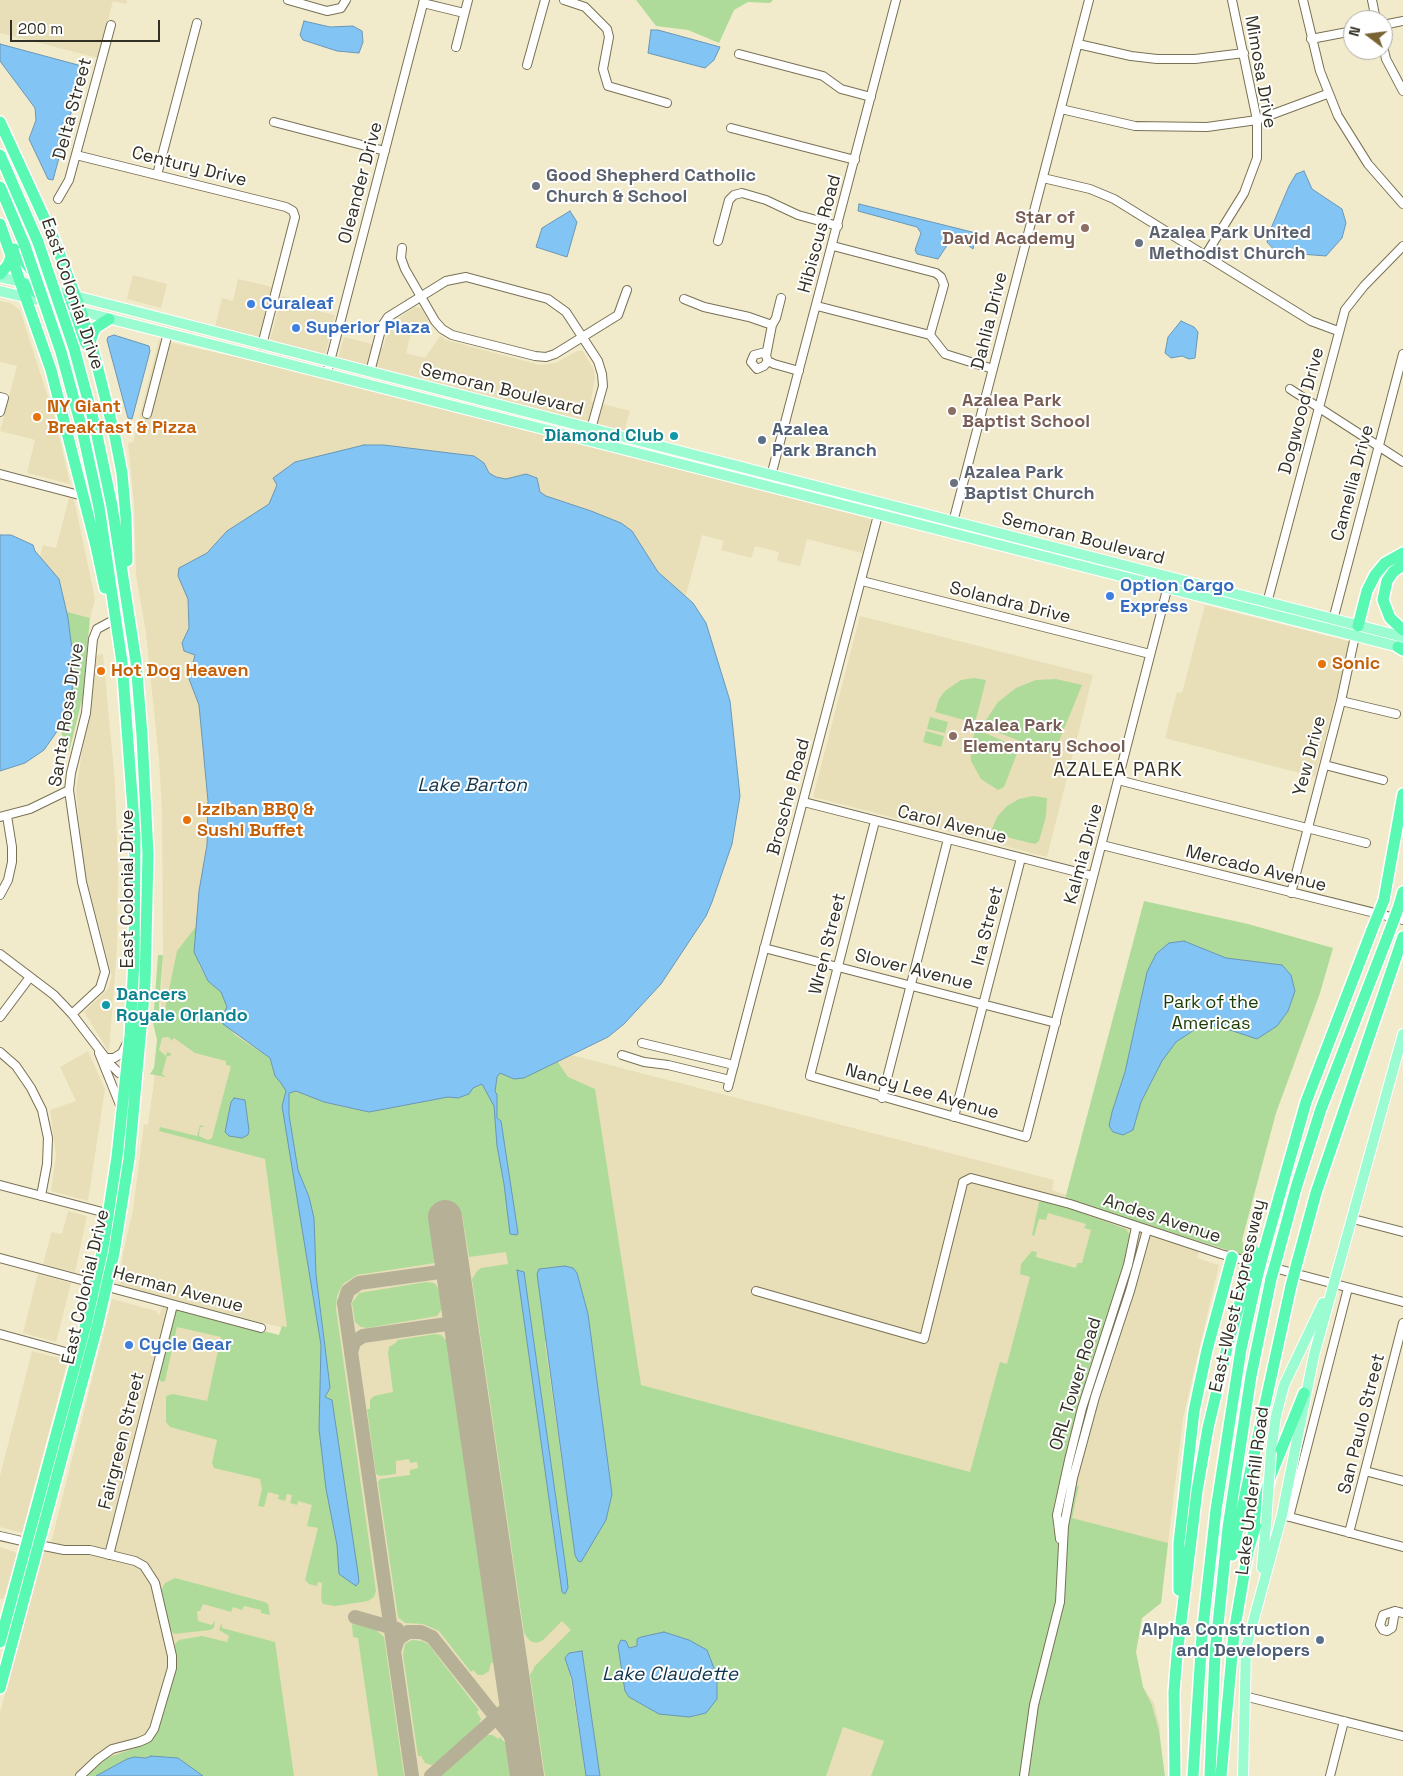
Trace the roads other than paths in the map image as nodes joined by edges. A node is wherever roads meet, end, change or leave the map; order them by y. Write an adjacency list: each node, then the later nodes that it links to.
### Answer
1 (288, 0): 2 (street)
2 (346, 0)
3 (468, 0): 11 (street)
4 (545, 0): 21 (street)
5 (564, 0): 25 (street)
6 (896, 0): 24 (street, Hibiscus Road)
7 (1089, 0): 16 (street, Dahlia Drive)
8 (1232, 0): 18 (street, Mimosa Drive)
9 (1303, 0): 15 (street)
10 (423, 1): 11 (street); 31 (street, Oleander Drive)
11 (464, 13): 17 (street)
12 (197, 23): 35 (street)
13 (112, 25): 33 (street, Delta Street)
14 (1343, 33): 15 (street)
15 (1311, 39): 23 (street)
16 (1078, 44): 18 (street); 26 (street, Dahlia Drive)
17 (456, 48)
18 (1244, 53): 27 (street, Mimosa Drive)
19 (739, 54): 24 (street)
20 (1387, 60): 22 (street)
21 (527, 65)
22 (1403, 91)
23 (1327, 94): 27 (street); 39 (street)
24 (871, 97): 34 (street, Hibiscus Road)
25 (667, 103)
26 (1061, 109): 27 (street); 36 (street, Dahlia Drive)
27 (1257, 120): 49 (street, Mimosa Drive)
28 (0, 122): 42 (highway)
29 (274, 122): 31 (street)
30 (731, 128): 34 (street)
31 (385, 151): 76 (street, Oleander Drive)
32 (0, 155): 102 (highway, East Colonial Drive, bridge)
33 (76, 155): 35 (street, Century Drive); 38 (street, Delta Street)
34 (855, 160): 41 (street, Hibiscus Road)
35 (157, 175): 71 (street, Century Drive)
36 (1043, 178): 49 (street); 77 (street, Dahlia Drive)
37 (0, 187): 47 (highway, East Colonial Drive)
38 (58, 198)
39 (1403, 204)
40 (0, 224): 47 (highway)
41 (838, 226): 43 (street); 44 (street, Hibiscus Road)
42 (52, 234): 47 (highway); 48 (highway)
43 (718, 241)
44 (833, 246): 61 (street, Hibiscus Road); 67 (street)
45 (1403, 246): 65 (street, Dogwood Drive)
46 (402, 248): 56 (street)
47 (18, 252): 50 (highway); 51 (highway); 54 (highway); 112 (highway, East Colonial Drive, bridge)
48 (59, 254): 54 (highway); 55 (highway)
49 (1205, 256): 65 (street)
50 (0, 275): 51 (main road)
51 (21, 282): 54 (highway); 57 (highway)
52 (627, 290): 69 (street)
53 (0, 291): 57 (main road)
54 (42, 291): 55 (main road, Semoran Boulevard); 57 (highway); 60 (highway)
55 (76, 296): 60 (highway); 62 (highway); 71 (main road, Semoran Boulevard)
56 (420, 297): 69 (street); 69 (street); 80 (street)
57 (27, 298): 60 (main road); 68 (highway)
58 (781, 298): 64 (street)
59 (684, 299): 64 (street)
60 (60, 302): 62 (highway); 68 (highway); 70 (highway)
61 (817, 306): 67 (street); 78 (street, Hibiscus Road)
62 (81, 311): 63 (main road, Semoran Boulevard); 70 (highway)
63 (109, 318): 66 (main road, Semoran Boulevard); 70 (highway)
64 (772, 325): 72 (street)
65 (1338, 331): 83 (street, Dogwood Drive)
66 (168, 333): 79 (main road, Semoran Boulevard); 85 (street)
67 (930, 335): 77 (street)
68 (41, 336): 74 (highway)
69 (582, 338): 86 (street)
70 (88, 343): 74 (highway); 102 (highway)
71 (262, 345): 76 (main road, Semoran Boulevard)
72 (766, 352): 75 (street); 75 (street)
73 (1403, 354): 87 (street, Camellia Drive)
74 (48, 357): 94 (highway)
75 (768, 361): 78 (street)
76 (330, 362): 79 (street, Oleander Drive); 80 (main road, Semoran Boulevard)
77 (993, 369): 96 (street, Dahlia Drive)
78 (799, 371): 90 (street, Hibiscus Road)
79 (327, 372): 86 (main road, Semoran Boulevard)
80 (370, 372): 86 (main road, Semoran Boulevard)
81 (1290, 389): 83 (street)
82 (2, 398): 84 (street)
83 (1318, 407): 87 (street); 103 (street, Dogwood Drive)
84 (0, 412)
85 (147, 414)
86 (590, 435): 90 (main road, Semoran Boulevard); 91 (main road, Semoran Boulevard)
87 (1378, 446): 88 (street); 104 (street, Camellia Drive)
88 (1403, 462)
89 (0, 474): 94 (street)
90 (771, 476): 91 (main road); 92 (main road, Semoran Boulevard)
91 (745, 480): 93 (main road, Semoran Boulevard)
92 (797, 483): 93 (main road); 96 (main road, Semoran Boulevard)
93 (772, 487): 95 (main road, Semoran Boulevard)
94 (83, 496): 105 (highway)
95 (878, 515): 97 (main road, Semoran Boulevard); 100 (street, Brosche Road)
96 (953, 522): 97 (street, Dahlia Drive); 101 (main road, Semoran Boulevard)
97 (950, 533): 101 (main road, Semoran Boulevard)
98 (1403, 553): 107 (highway)
99 (1403, 566): 106 (highway)
100 (862, 581): 109 (street, Solandra Drive); 119 (street, Brosche Road)
101 (1169, 583): 103 (main road, Semoran Boulevard); 107 (main road, Semoran Boulevard); 109 (street, Kalmia Drive)
102 (126, 588): 128 (highway, East Colonial Drive)
103 (1267, 603): 104 (main road, Semoran Boulevard)
104 (1333, 620): 107 (main road, Semoran Boulevard)
105 (110, 622): 112 (highway); 117 (street, Santa Rosa Drive)
106 (1403, 630)
107 (1356, 631): 108 (main road, Semoran Boulevard); 110 (street, Yew Drive)
108 (1402, 646)
109 (1150, 654): 115 (street, Kalmia Drive)
110 (1342, 701): 111 (street); 113 (street, Yew Drive)
111 (1396, 714)
112 (128, 715): 114 (highway, East Colonial Drive)
113 (1325, 765): 116 (street); 122 (street, Yew Drive)
114 (132, 772): 127 (highway, East Colonial Drive); 128 (highway)
115 (1118, 780): 122 (street); 126 (street, Kalmia Drive)
116 (1383, 780)
117 (69, 790): 120 (street); 144 (street, Santa Rosa Drive)
118 (1403, 794): 135 (highway)
119 (804, 802): 121 (street, Carol Avenue); 138 (street, Brosche Road)
120 (3, 816): 134 (street)
121 (876, 821): 123 (street, Carol Avenue); 140 (street, Wren Street)
122 (1307, 830): 125 (street); 133 (street, Yew Drive)
123 (948, 839): 129 (street, Carol Avenue); 142 (street)
124 (1403, 842): 135 (highway, East-West Expressway)
125 (1366, 843)
126 (1102, 845): 130 (street, Kalmia Drive); 133 (street, Mercado Avenue)
127 (135, 854): 131 (highway); 148 (highway, East Colonial Drive)
128 (148, 854): 131 (highway, East Colonial Drive)
129 (1021, 858): 130 (street, Carol Avenue); 143 (street, Ira Street)
130 (1093, 876): 146 (street, Kalmia Drive)
131 (148, 880): 159 (highway, East Colonial Drive)
132 (1403, 892): 197 (highway, East-West Expressway, bridge)
133 (1291, 893): 136 (street, Mercado Avenue)
134 (0, 895)
135 (1384, 900): 173 (highway, East-West Expressway, bridge)
136 (1403, 920)
137 (1403, 937): 197 (highway, bridge)
138 (764, 948): 140 (street, Slover Avenue); 156 (street, Brosche Road)
139 (0, 954): 141 (street)
140 (838, 967): 142 (street, Slover Avenue); 157 (street, Wren Street)
141 (30, 976): 144 (street); 145 (street)
142 (910, 985): 143 (street, Slover Avenue); 160 (street)
143 (984, 1004): 146 (street, Slover Avenue); 162 (street, Ira Street)
144 (72, 1014): 150 (street)
145 (0, 1017)
146 (1056, 1023): 163 (street, Kalmia Drive)
147 (1403, 1034): 167 (main road, Lake Underhill Road)
148 (130, 1036): 154 (street); 159 (highway, East Colonial Drive)
149 (642, 1043): 151 (street)
150 (98, 1049): 154 (street); 158 (street)
151 (670, 1050): 155 (street); 156 (street)
152 (0, 1052): 165 (street)
153 (622, 1055): 155 (street)
154 (107, 1058): 159 (street)
155 (665, 1065): 156 (street, Brosche Road)
156 (734, 1065)
157 (810, 1076): 160 (street, Nancy Lee Avenue)
158 (111, 1078): 159 (street); 161 (street)
159 (131, 1079): 161 (highway, East Colonial Drive); 175 (highway, East Colonial Drive)
160 (882, 1098): 162 (street, Nancy Lee Avenue)
161 (122, 1113): 166 (highway, East Colonial Drive)
162 (954, 1117): 163 (street, Nancy Lee Avenue)
163 (1026, 1137)
164 (0, 1185): 165 (street)
165 (41, 1196): 166 (street)
166 (110, 1214): 175 (highway, East Colonial Drive)
167 (1353, 1219): 170 (street); 174 (main road, Lake Underhill Road)
168 (1136, 1227): 169 (street, Andes Avenue); 177 (street, Andes Avenue); 184 (street, ORL Tower Road)
169 (1146, 1230): 171 (street, Andes Avenue); 185 (street, ORL Tower Road)
170 (1403, 1232)
171 (1232, 1257): 174 (street, Andes Avenue); 198 (highway)
172 (0, 1258): 175 (street, Herman Avenue)
173 (1253, 1276): 198 (highway); 210 (highway, East-West Expressway)
174 (1332, 1284): 176 (street, Andes Avenue); 186 (main road, Lake Underhill Road); 200 (main road, Lake Underhill Road, bridge)
175 (101, 1285): 179 (street, Herman Avenue); 183 (highway, East Colonial Drive)
176 (1348, 1288): 178 (street, Andes Avenue); 190 (street, Lake Underhill Road)
177 (756, 1291)
178 (1403, 1302)
179 (173, 1305): 181 (street, Herman Avenue); 196 (street, Fairgreen Street)
180 (1403, 1323): 187 (street, San Paulo Street)
181 (261, 1328)
182 (0, 1334): 183 (street)
183 (84, 1357): 194 (highway, East Colonial Drive)
184 (1094, 1369): 185 (street); 188 (street, ORL Tower Road)
185 (1103, 1372): 188 (street, ORL Tower Road)
186 (1304, 1393): 190 (main road, Lake Underhill Road); 212 (highway)
187 (1365, 1471): 189 (street); 191 (street, San Paulo Street)
188 (1069, 1477): 208 (street, ORL Tower Road)
189 (1403, 1480)
190 (1285, 1516): 191 (street); 200 (main road, Lake Underhill Road)
191 (1349, 1533): 195 (street)
192 (0, 1536): 194 (street)
193 (0, 1541): 194 (street)
194 (30, 1545): 196 (street); 199 (highway, East Colonial Drive); 202 (highway, East Colonial Drive)
195 (1403, 1547)
196 (109, 1555): 207 (street)
197 (1222, 1591): 211 (highway, East-West Expressway)
198 (1179, 1633): 209 (highway)
199 (0, 1642)
200 (1245, 1652): 204 (main road, Lake Underhill Road)
201 (0, 1653): 202 (highway)
202 (4, 1672): 203 (highway, East Colonial Drive)
203 (0, 1688)
204 (1244, 1696): 205 (street); 213 (main road, Lake Underhill Road)
205 (1344, 1721): 206 (street); 214 (street)
206 (1403, 1736)
207 (80, 1776)
208 (1024, 1776)
209 (1175, 1776)
210 (1193, 1776)
211 (1210, 1776)
212 (1221, 1776)
213 (1243, 1776)
214 (1330, 1776)

